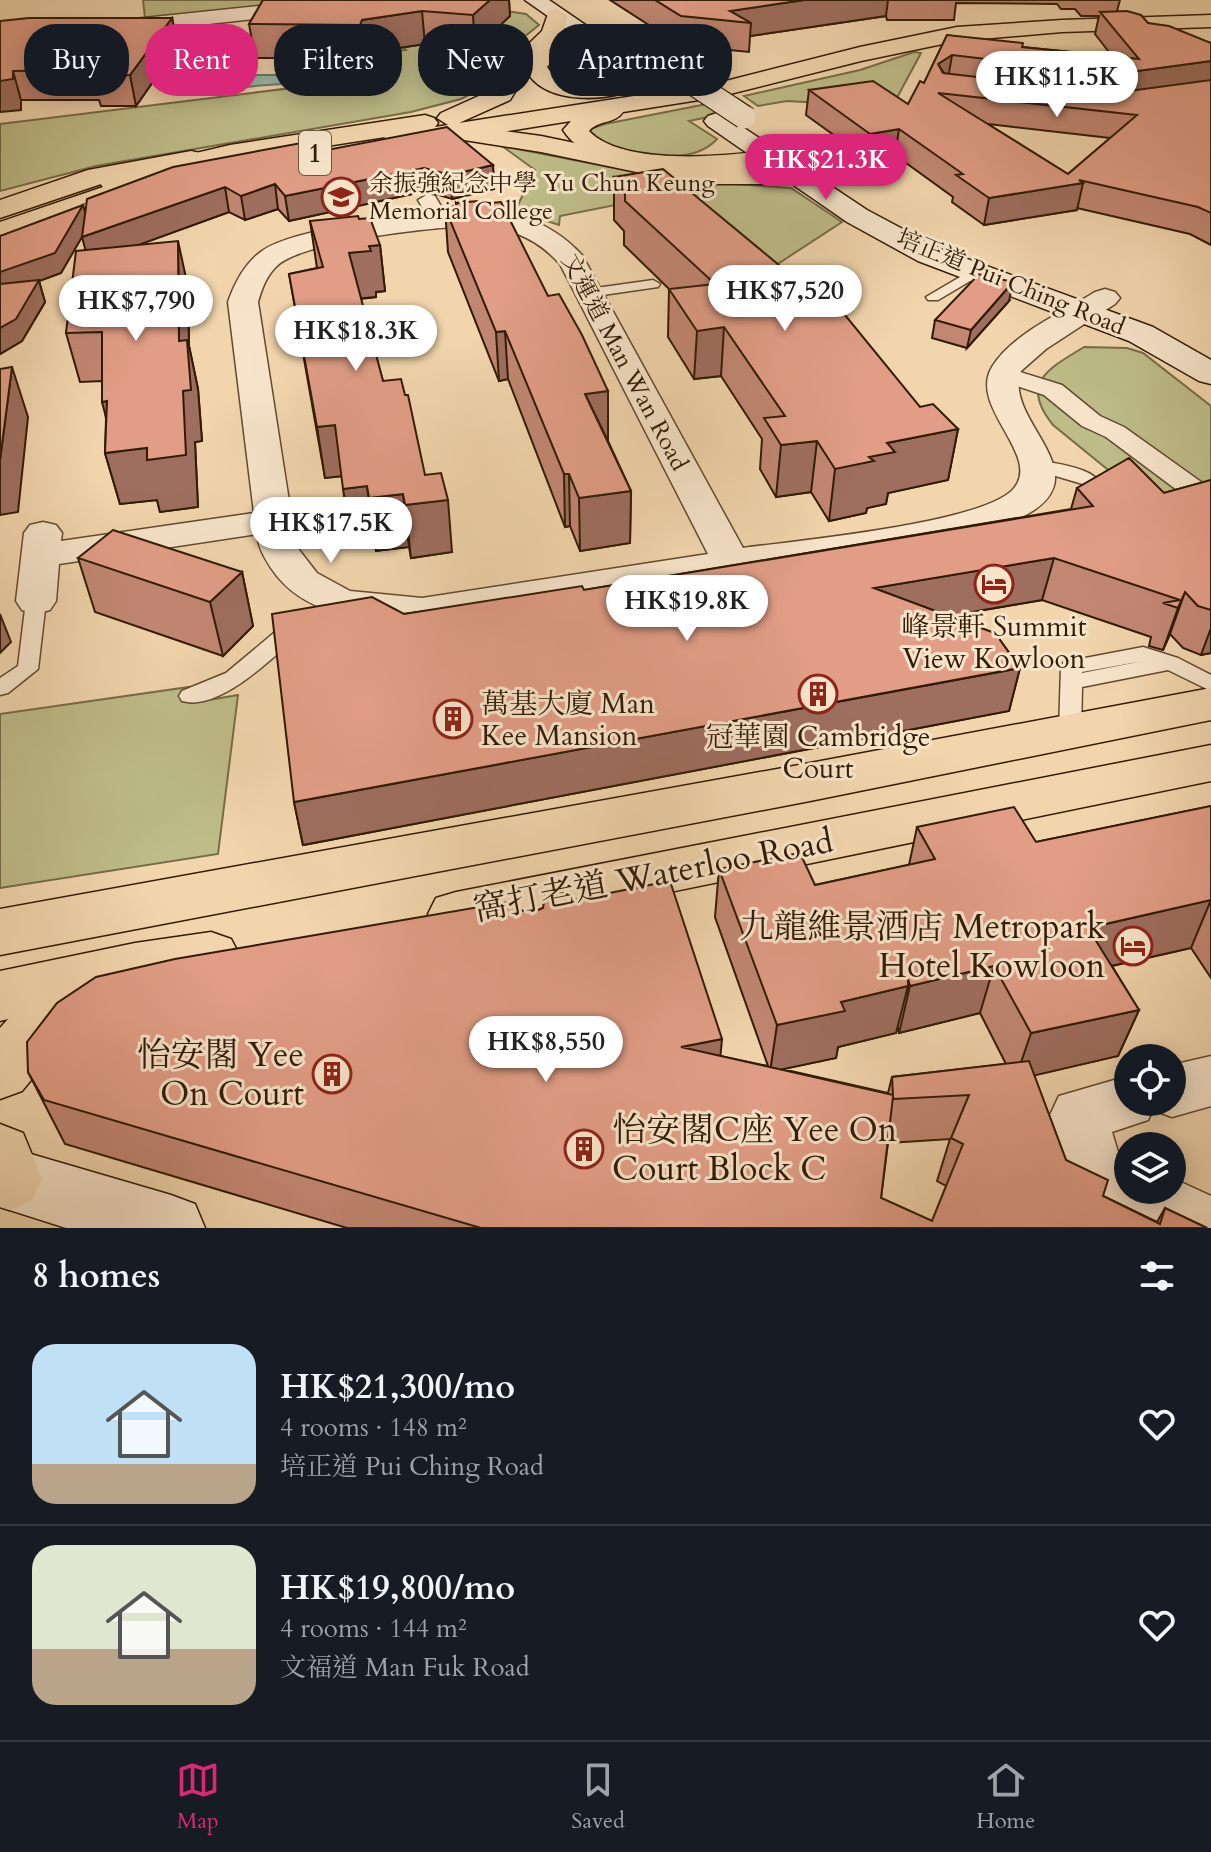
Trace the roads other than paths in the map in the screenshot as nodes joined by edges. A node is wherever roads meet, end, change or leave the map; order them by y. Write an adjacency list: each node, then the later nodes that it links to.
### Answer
1 (373, 0): 9 (main road)
2 (535, 0): 3 (main road, 培正道 Pui Ching Road)
3 (560, 7): 6 (main road, 培正道 Pui Ching Road); 7 (main road, 培正道 Pui Ching Road); 12 (main road)
4 (1211, 11): 14 (main road, 1)
5 (1211, 21): 8 (main road, 1)
6 (578, 24)
7 (584, 24)
8 (1124, 24): 10 (street); 19 (main road, 1)
9 (0, 40)
10 (1211, 41)
11 (549, 42): 12 (main road)
12 (542, 43): 20 (main road)
13 (549, 52): 15 (main road)
14 (732, 71)
15 (549, 82)
16 (607, 96): 20 (main road, 1)
17 (683, 96): 22 (main road, 培正道 Pui Ching Road)
18 (712, 96): 22 (main road, 培正道 Pui Ching Road, bridge)
19 (637, 104): 20 (main road, 1); 22 (main road)
20 (447, 126): 21 (main road, 1); 22 (main road); 23 (main road, 1)
21 (230, 153): 24 (main road, 1); 25 (main road)
22 (795, 162): 29 (main road, 培正道 Pui Ching Road); 33 (main road, 培正道 Pui Ching Road)
23 (178, 177): 24 (main road, 1); 28 (main road)
24 (120, 184): 26 (main road, 1); 27 (main road, 1)
25 (0, 209)
26 (0, 220)
27 (0, 232)
28 (0, 247)
29 (977, 271): 32 (lane); 33 (main road, 培正道 Pui Ching Road)
30 (653, 284): 31 (lane)
31 (589, 293): 40 (street, 文運道 Man Wan Road); 41 (street, 文運道 Man Wan Road)
32 (933, 297)
33 (1095, 304): 34 (main road, 培正道 Pui Ching Road); 35 (street); 36 (main road, 培正道 Pui Ching Road)
34 (1211, 347)
35 (1004, 374): 37 (street); 38 (street)
36 (1211, 374)
37 (1038, 465): 39 (lane); 41 (street)
38 (1203, 496)
39 (1072, 511)
40 (272, 521): 42 (street, 文運道 Man Wan Road); 43 (street)
41 (731, 561): 42 (street)
42 (327, 598): 46 (lane)
43 (36, 601): 45 (lane)
44 (1211, 684): 48 (lane)
45 (0, 688)
46 (190, 696)
47 (1211, 704): 48 (main road, 窩打老道 Waterloo Road)
48 (1071, 707): 51 (main road, 窩打老道 Waterloo Road)
49 (1211, 763): 50 (main road, 窩打老道 Waterloo Road)
50 (414, 922)
51 (0, 932)
52 (255, 949): 53 (main road)
53 (135, 967): 54 (main road); 55 (main road)
54 (0, 996)
55 (0, 1071)
56 (1211, 1081): 57 (street)
57 (1186, 1087)
58 (1114, 1106): 60 (street)
59 (3, 1170): 62 (main road)
60 (1114, 1174)
61 (1163, 1204): 63 (street)
62 (171, 1228)
63 (1211, 1228)

